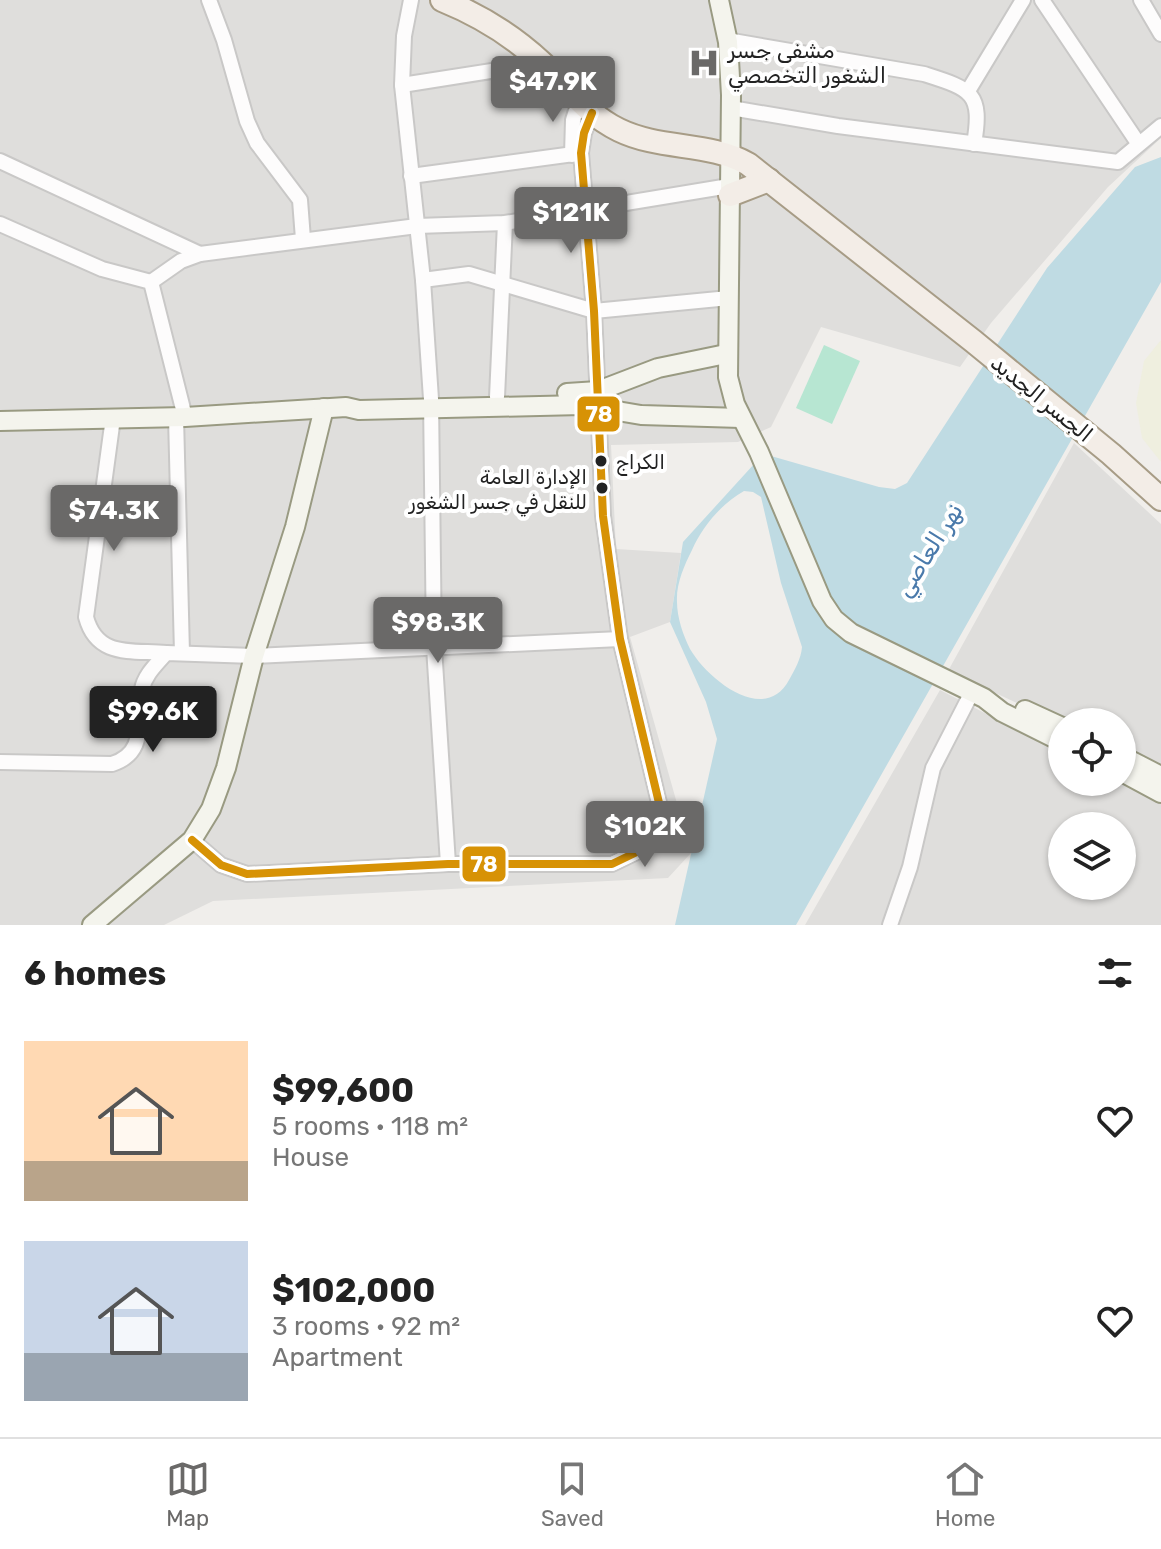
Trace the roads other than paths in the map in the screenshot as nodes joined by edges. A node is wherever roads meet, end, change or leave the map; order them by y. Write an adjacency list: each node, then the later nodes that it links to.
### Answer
1 (209, 0): 29 (street)
2 (411, 0): 12 (street)
3 (442, 0): 11 (main road)
4 (719, 0): 9 (street)
5 (725, 0): 9 (street)
6 (1023, 0): 13 (street)
7 (1042, 0): 17 (street)
8 (1141, 0): 10 (street)
9 (726, 33): 13 (street); 15 (street)
10 (1161, 34)
11 (542, 63): 12 (street); 14 (main road)
12 (402, 85): 22 (street)
13 (968, 91): 18 (street)
14 (586, 107): 19 (street); 20 (main road)
15 (731, 108): 18 (street); 20 (street)
16 (1161, 126): 17 (street)
17 (1138, 143): 18 (street)
18 (974, 144)
19 (577, 154): 22 (street); 25 (street)
20 (729, 155): 23 (main road, الجسر الجديد); 24 (street)
21 (0, 161): 30 (street)
22 (411, 176): 28 (street)
23 (769, 180): 24 (main road); 45 (main road, الجسر الجديد)
24 (730, 190): 25 (street); 34 (street)
25 (587, 207): 26 (street); 35 (street)
26 (505, 223): 28 (street); 33 (street)
27 (0, 224): 32 (street)
28 (417, 226): 29 (street); 31 (street)
29 (303, 239): 30 (street)
30 (200, 254): 32 (street)
31 (423, 280): 33 (street); 39 (street)
32 (151, 282): 41 (street)
33 (501, 282): 35 (street); 37 (street)
34 (729, 298): 35 (street); 36 (street)
35 (594, 311): 38 (street)
36 (726, 354): 38 (street); 43 (street)
37 (497, 397): 38 (street); 39 (street)
38 (598, 398): 39 (street); 43 (street); 46 (street)
39 (431, 404): 40 (street); 47 (street)
40 (324, 408): 41 (street); 50 (street)
41 (180, 417): 42 (street); 49 (street)
42 (113, 418): 44 (street); 48 (street)
43 (741, 418): 51 (street)
44 (0, 421)
45 (1161, 499)
46 (620, 639): 47 (street); 60 (street)
47 (434, 647): 50 (street); 60 (street)
48 (166, 653): 49 (street); 54 (street)
49 (182, 653): 50 (street)
50 (254, 656): 59 (street)
51 (978, 695): 52 (street); 53 (street); 62 (street)
52 (1048, 721)
53 (1048, 735)
54 (0, 762)
55 (1136, 763): 56 (street)
56 (1161, 776)
57 (1136, 780): 58 (street)
58 (1161, 793)
59 (192, 840): 60 (street); 61 (street)
60 (448, 864)
61 (92, 925)
62 (890, 925)

